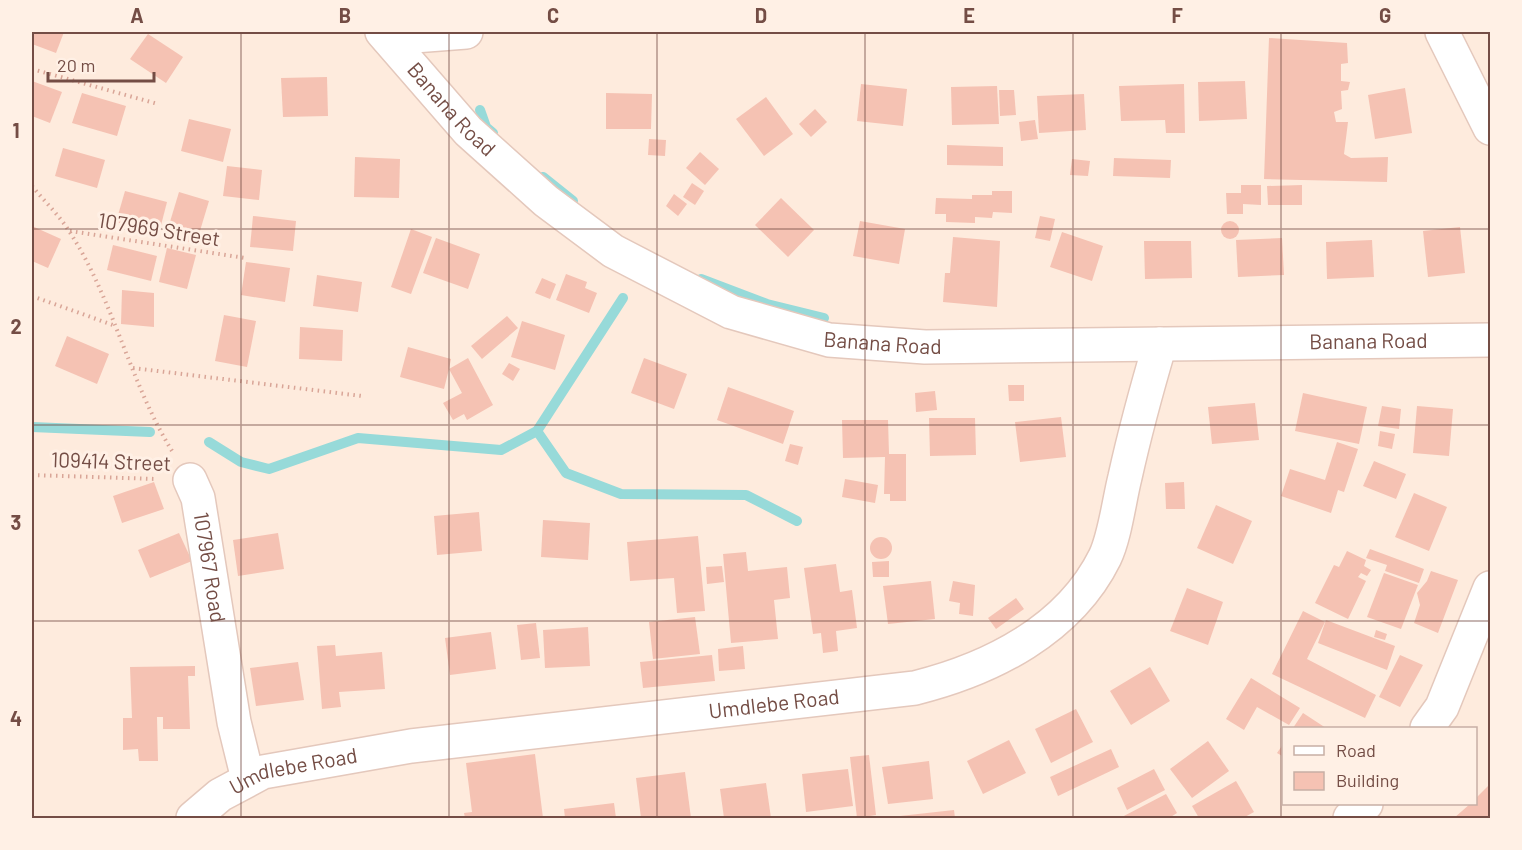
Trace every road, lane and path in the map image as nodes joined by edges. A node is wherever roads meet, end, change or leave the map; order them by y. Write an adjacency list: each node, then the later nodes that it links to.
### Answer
1 (466, 32): 3 (street)
2 (1442, 32): 6 (street)
3 (385, 34): 13 (street, Banana Road)
4 (32, 69): 5 (path)
5 (158, 104)
6 (1491, 128)
7 (32, 186): 8 (path, 107969 Street)
8 (69, 231): 9 (path, 107969 Street); 11 (path, 107969 Street)
9 (245, 258)
10 (32, 296): 11 (path)
11 (113, 325): 14 (path)
12 (1491, 340): 13 (street, Banana Road)
13 (1160, 344): 20 (street, Umdlebe Road)
14 (132, 368): 15 (path); 17 (path)
15 (362, 396)
16 (32, 475): 17 (path, 109414 Street)
17 (190, 480): 20 (street, 107967 Road)
18 (1491, 588): 19 (street)
19 (1428, 727)
20 (248, 779): 22 (street, Umdlebe Road)
21 (1365, 805): 23 (street)
22 (193, 819)
23 (1350, 819)

